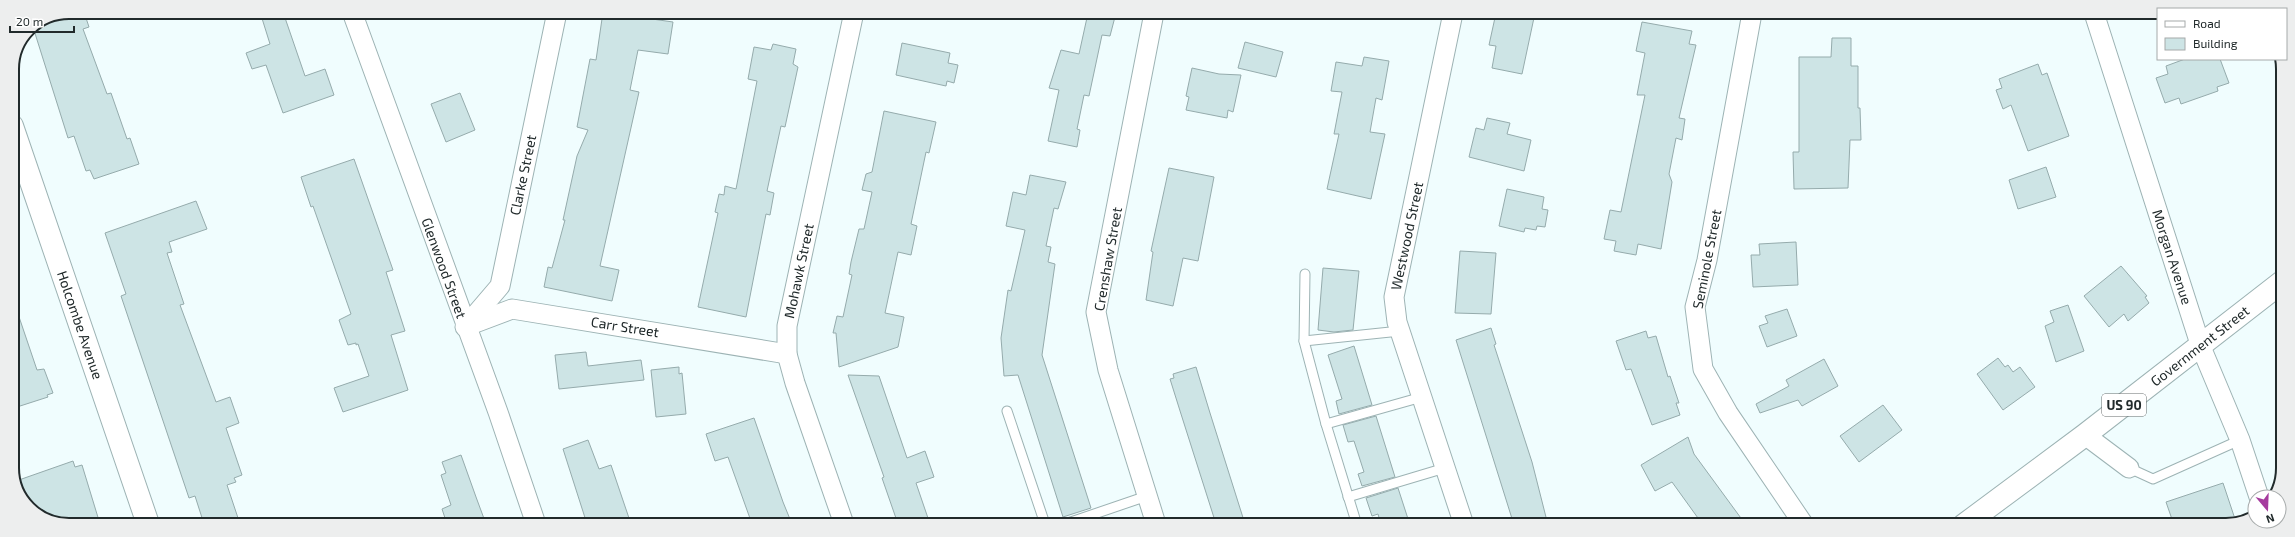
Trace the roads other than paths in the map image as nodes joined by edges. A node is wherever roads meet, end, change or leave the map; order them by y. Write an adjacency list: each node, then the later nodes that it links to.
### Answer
1 (355, 19): 11 (street, Glenwood Street)
2 (556, 19): 11 (street, Clarke Street)
3 (853, 19): 15 (street, Mohawk Street)
4 (1153, 19): 24 (street, Crenshaw Street)
5 (1452, 19): 12 (street, Westwood Street)
6 (1751, 19): 34 (street, Seminole Street)
7 (2096, 19): 14 (street, Morgan Avenue)
8 (19, 146): 26 (street, Holcombe Avenue)
9 (1305, 274): 13 (lane)
10 (2276, 287): 14 (street, Government Street / US 90)
11 (465, 327): 15 (street, Carr Street); 27 (street, Glenwood Street)
12 (1400, 332): 13 (lane); 16 (street, Westwood Street)
13 (1304, 341): 18 (lane)
14 (2201, 347): 19 (street, Government Street / US 90); 20 (street, Morgan Avenue)
15 (787, 354): 28 (street, Mohawk Street)
16 (1422, 397): 18 (lane); 21 (street, Westwood Street)
17 (1007, 411): 29 (lane)
18 (1326, 424): 25 (lane)
19 (2085, 435): 22 (street); 35 (street, Government Street / US 90)
20 (2240, 440): 22 (lane); 23 (street, Morgan Avenue)
21 (1446, 468): 25 (lane); 33 (street, Westwood Street)
22 (2129, 468)
23 (2256, 489)
24 (1147, 496): 30 (lane); 31 (street, Crenshaw Street)
25 (1348, 497): 32 (lane)
26 (146, 518)
27 (534, 518)
28 (842, 518)
29 (1043, 518)
30 (1083, 518)
31 (1154, 518)
32 (1355, 518)
33 (1462, 518)
34 (1799, 518)
35 (1973, 518)

